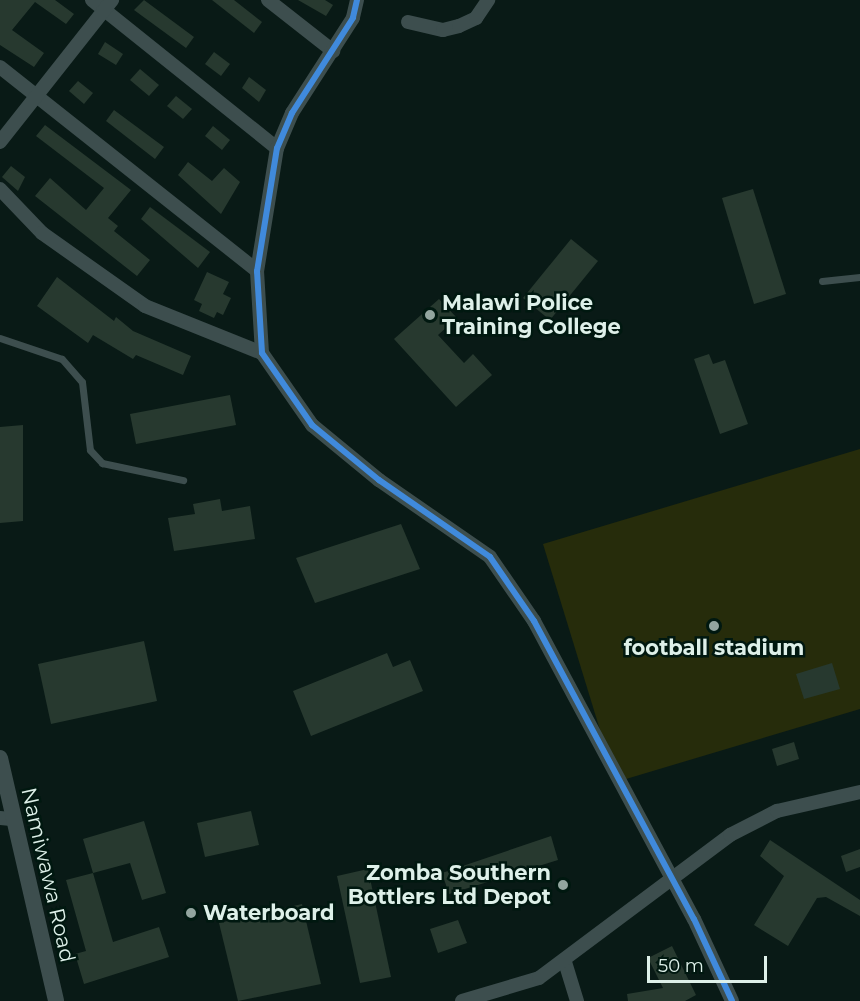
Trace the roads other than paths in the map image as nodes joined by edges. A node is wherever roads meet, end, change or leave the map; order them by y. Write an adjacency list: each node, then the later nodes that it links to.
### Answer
1 (92, 0): 5 (street)
2 (268, 0): 7 (street)
3 (357, 0): 7 (street)
4 (488, 0): 6 (street)
5 (108, 5): 9 (street); 11 (street)
6 (408, 22)
7 (333, 51): 11 (street)
8 (0, 67): 9 (street)
9 (36, 96): 10 (street); 13 (street)
10 (0, 142)
11 (277, 148): 13 (street)
12 (0, 189): 17 (street)
13 (257, 271): 17 (street)
14 (860, 277): 15 (lane)
15 (822, 280)
16 (0, 338): 18 (lane)
17 (262, 353): 22 (street)
18 (183, 480)
19 (0, 758): 21 (street, Namiwawa Road)
20 (860, 792): 22 (street)
21 (6, 819): 24 (street, Namiwawa Road)
22 (674, 882): 23 (street); 27 (street)
23 (565, 962): 25 (street); 26 (street)
24 (56, 1001)
25 (462, 1001)
26 (577, 1001)
27 (732, 1001)

